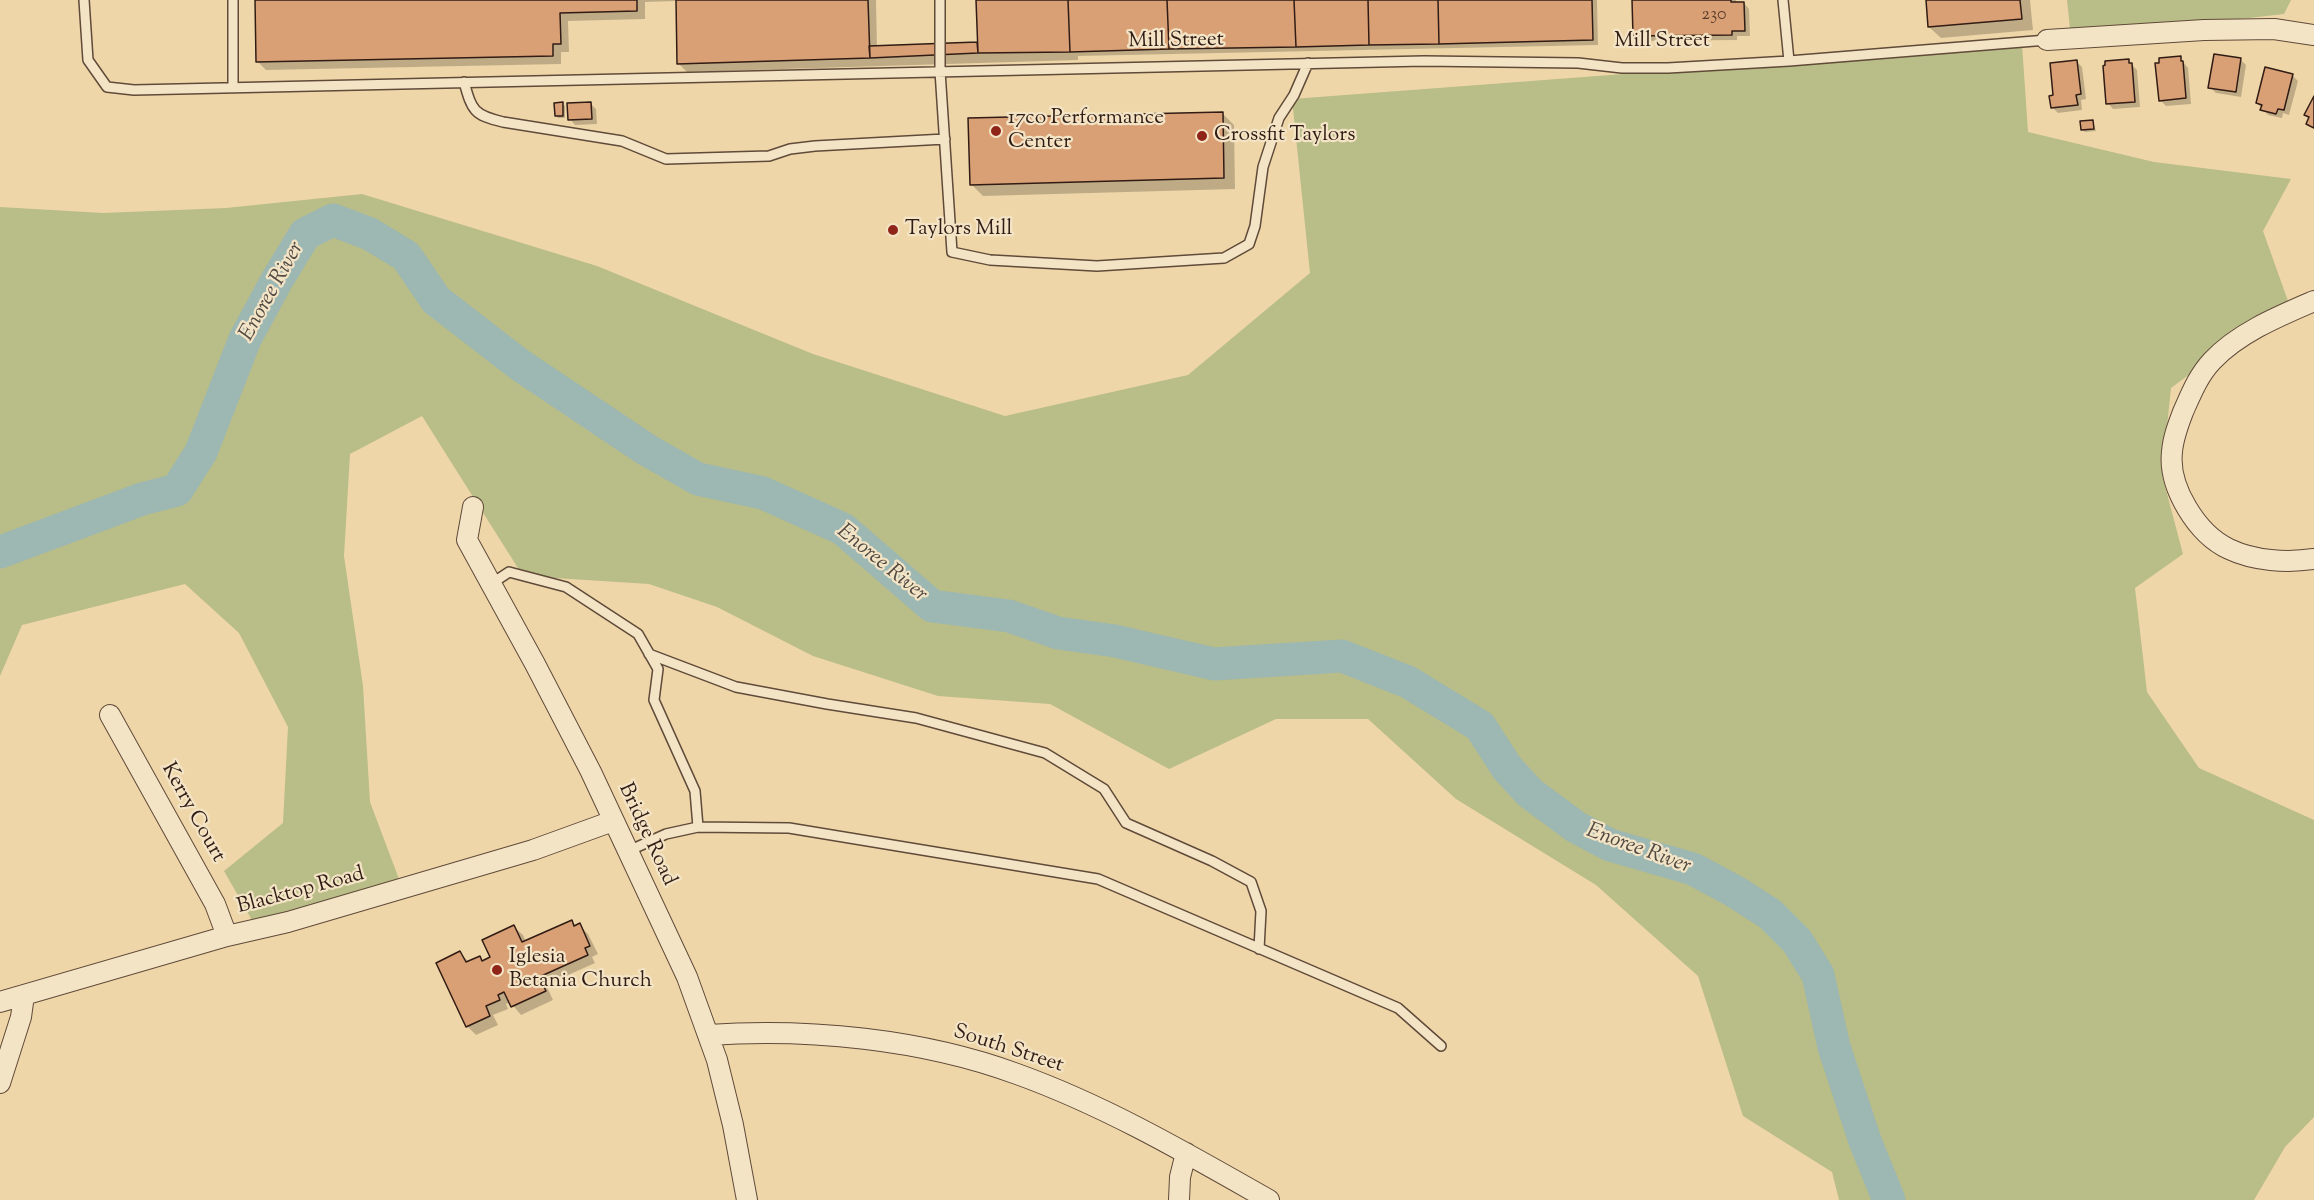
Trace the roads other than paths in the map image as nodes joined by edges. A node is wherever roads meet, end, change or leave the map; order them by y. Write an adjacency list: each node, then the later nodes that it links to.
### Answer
1 (84, 0): 11 (lane, Mill Street)
2 (233, 0): 11 (lane)
3 (940, 0): 9 (lane)
4 (1783, 0): 7 (lane)
5 (2314, 35): 6 (street, Mill Street)
6 (2047, 40): 7 (lane, Mill Street)
7 (1789, 61): 8 (lane, Mill Street)
8 (1308, 63): 9 (lane, Mill Street); 12 (lane)
9 (940, 71): 10 (lane, Mill Street); 12 (lane)
10 (464, 82): 11 (lane, Mill Street); 12 (lane)
11 (233, 87)
12 (945, 139)
13 (2314, 301): 15 (street)
14 (473, 507): 16 (street, Bridge Road)
15 (2314, 559)
16 (491, 584): 17 (lane); 19 (street, Bridge Road)
17 (649, 654): 20 (lane); 23 (lane)
18 (110, 716): 22 (street, Kerry Court)
19 (614, 821): 21 (street, Bridge Road); 22 (street, Blacktop Road)
20 (698, 827): 21 (lane); 23 (lane)
21 (627, 852): 26 (street, Bridge Road)
22 (227, 936): 24 (street, Blacktop Road)
23 (1259, 949): 27 (lane)
24 (24, 995): 25 (street, Blacktop Road); 28 (street)
25 (0, 1002)
26 (708, 1035): 29 (street, South Street); 30 (street, Bridge Road)
27 (1441, 1046)
28 (0, 1083)
29 (1186, 1153): 31 (street); 32 (street, South Street)
30 (747, 1200)
31 (1179, 1200)
32 (1269, 1200)

